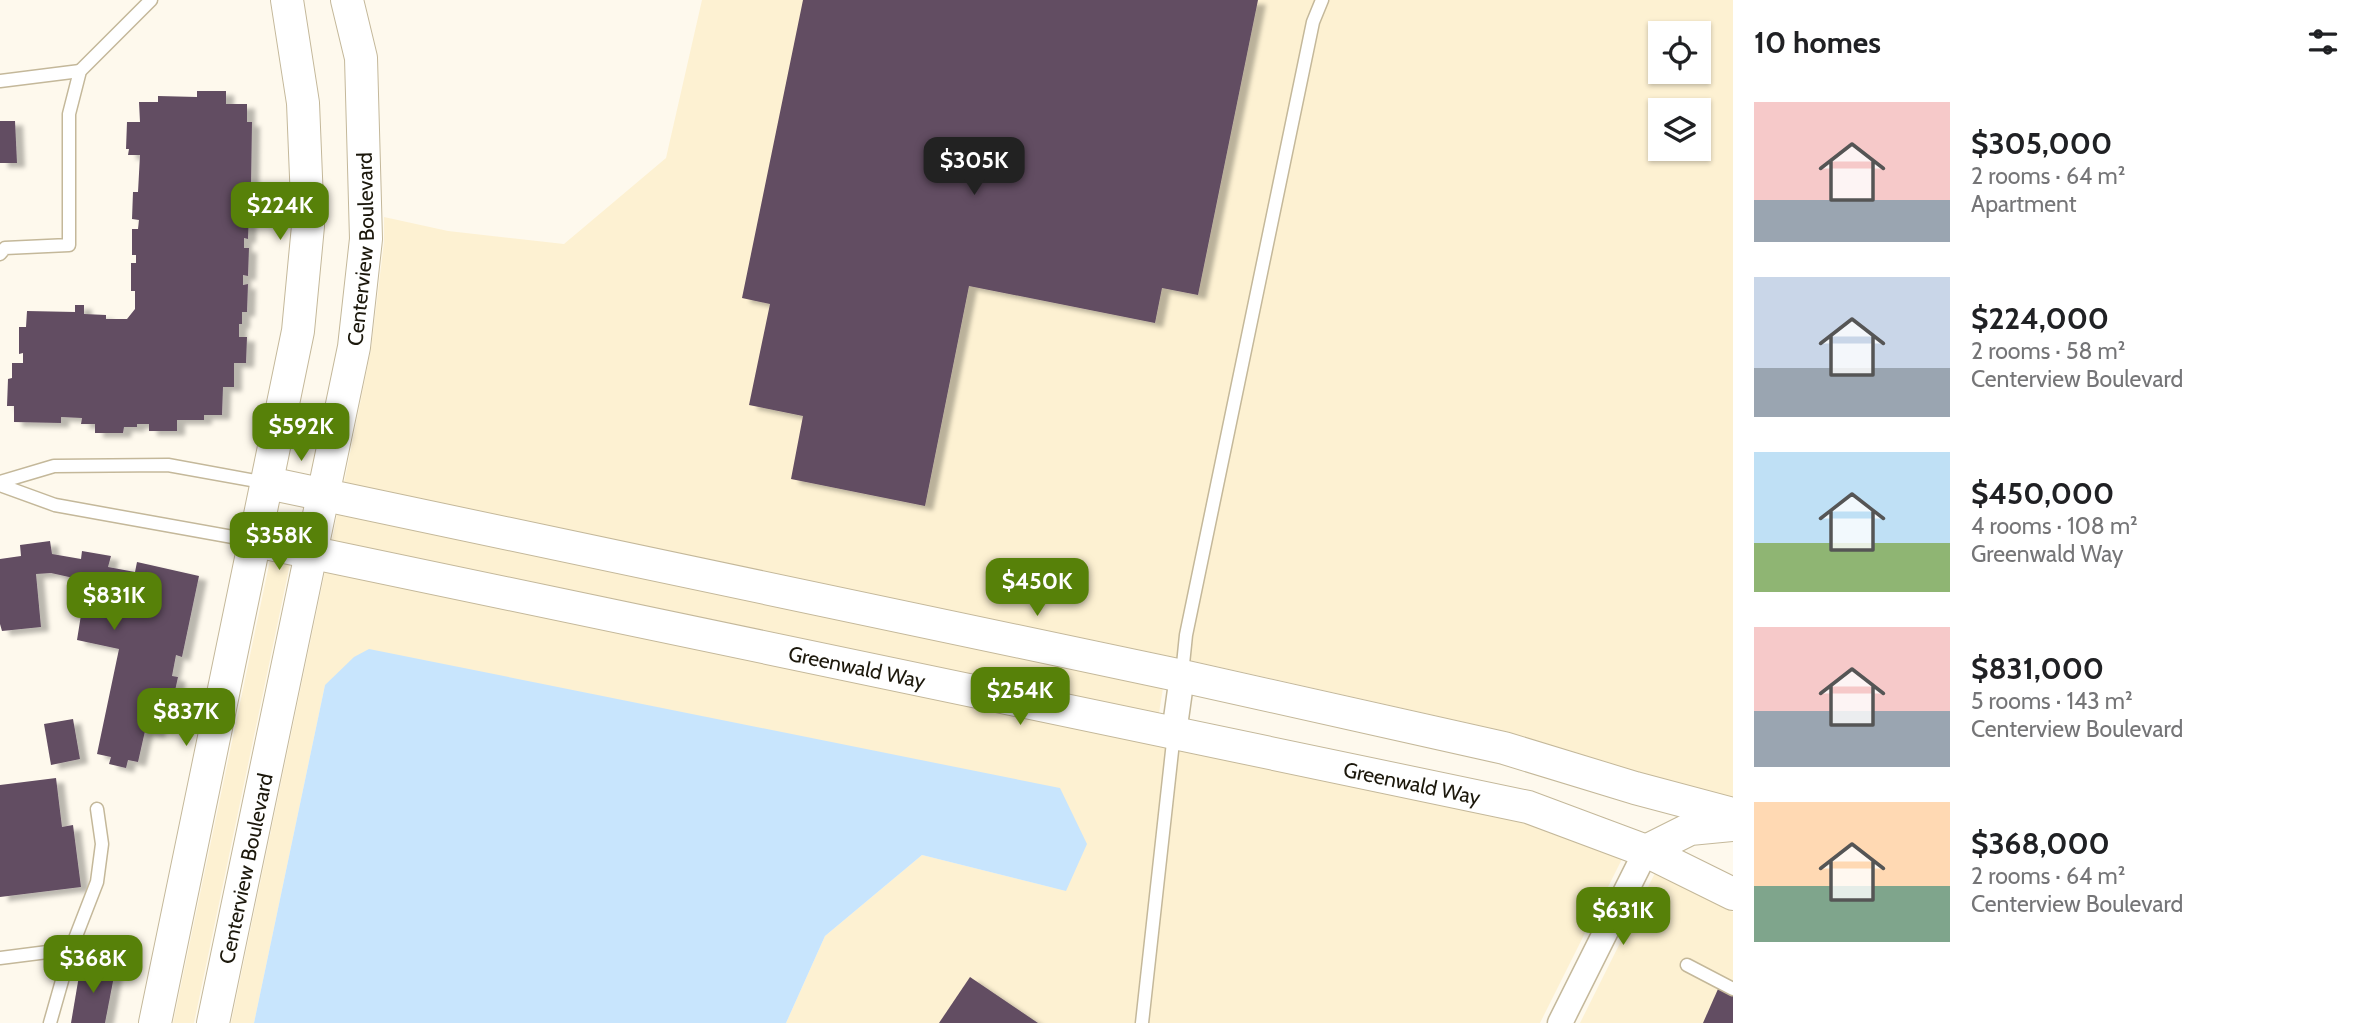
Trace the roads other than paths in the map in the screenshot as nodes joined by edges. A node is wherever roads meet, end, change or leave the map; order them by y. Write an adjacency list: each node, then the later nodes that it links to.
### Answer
1 (151, 0): 5 (lane)
2 (287, 0): 8 (street)
3 (347, 0): 10 (street, Centerview Boulevard)
4 (1322, 0): 13 (lane)
5 (80, 71): 6 (lane); 7 (lane)
6 (0, 81)
7 (2, 250)
8 (268, 483): 9 (lane); 10 (street); 11 (street)
9 (0, 484): 11 (lane)
10 (323, 495): 12 (street, Centerview Boulevard); 13 (street)
11 (256, 541): 12 (street, Greenwald Way); 25 (street)
12 (311, 552): 14 (street, Greenwald Way); 26 (street, Centerview Boulevard)
13 (1182, 676): 14 (street); 16 (street)
14 (1174, 733): 18 (street, Greenwald Way); 27 (lane)
15 (97, 809): 20 (lane)
16 (1733, 814)
17 (1733, 825): 18 (street)
18 (1646, 851): 19 (street, Greenwald Way); 28 (street)
19 (1733, 894)
20 (71, 949): 21 (lane); 24 (lane)
21 (0, 958)
22 (1686, 965): 23 (lane)
23 (1733, 989)
24 (50, 1023)
25 (155, 1023)
26 (212, 1023)
27 (1142, 1023)
28 (1560, 1023)

